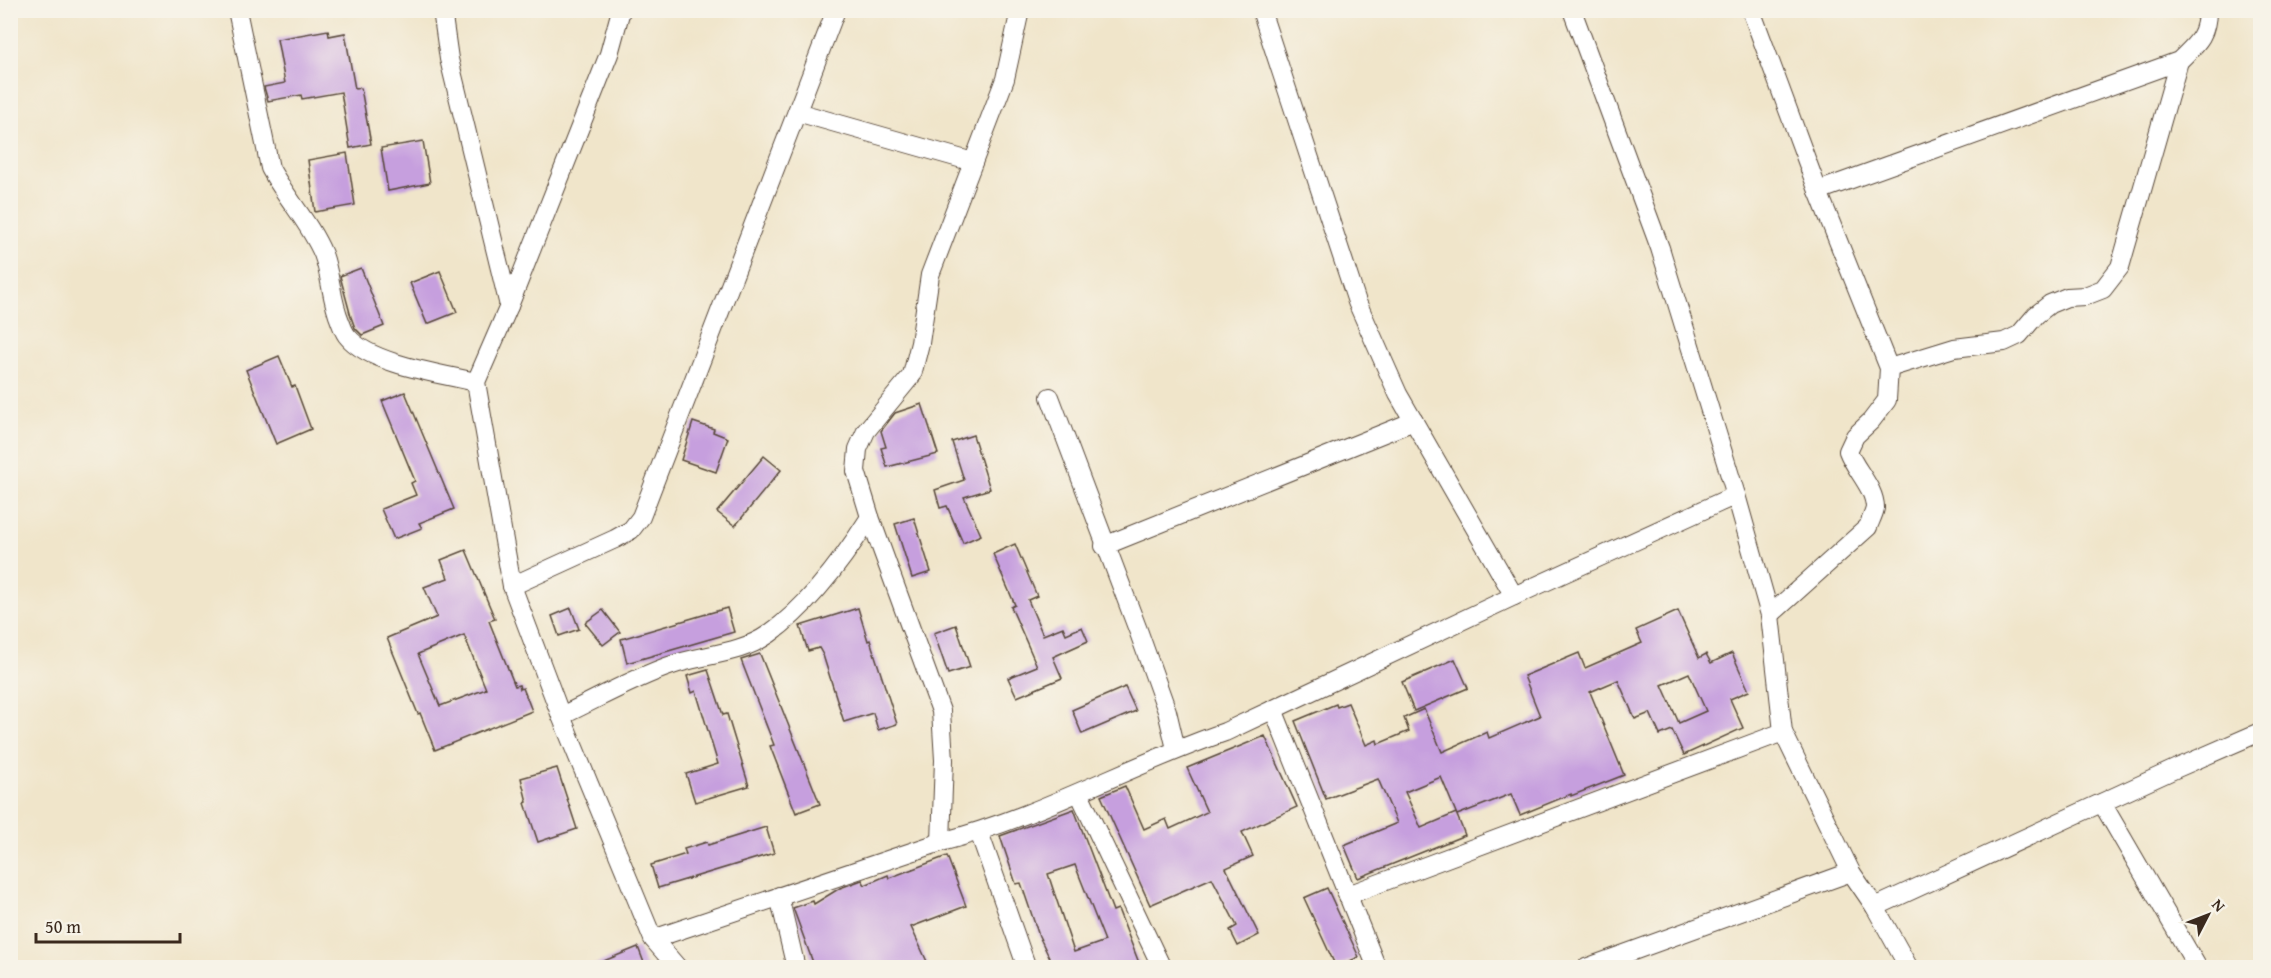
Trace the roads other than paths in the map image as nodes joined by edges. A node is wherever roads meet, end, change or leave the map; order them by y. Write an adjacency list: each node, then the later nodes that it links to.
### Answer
1 (237, 10): 16 (street)
2 (442, 10): 14 (street)
3 (621, 10): 14 (street)
4 (837, 10): 11 (street)
5 (1020, 10): 12 (street)
6 (1261, 10): 18 (street)
7 (1572, 10): 19 (street)
8 (1750, 10): 13 (street)
9 (2207, 10): 10 (street)
10 (2179, 61): 13 (street); 15 (street)
11 (797, 112): 12 (street); 22 (street)
12 (973, 162): 20 (street)
13 (1818, 191): 15 (street)
14 (509, 306): 16 (street)
15 (1889, 368): 24 (street)
16 (476, 382): 22 (street)
17 (1050, 397): 21 (street)
18 (1414, 422): 21 (street); 23 (street)
19 (1736, 495): 23 (street); 24 (street)
20 (870, 517): 26 (street); 33 (street)
21 (1104, 546): 29 (street)
22 (512, 586): 26 (street)
23 (1514, 596): 25 (street)
24 (1770, 615): 27 (street)
25 (1273, 709): 29 (street); 35 (street)
26 (561, 716): 38 (street)
27 (1783, 732): 34 (street); 35 (street)
28 (2260, 732): 31 (street)
29 (1176, 749): 30 (street)
30 (1079, 794): 32 (street); 42 (street)
31 (2102, 803): 37 (street); 46 (street)
32 (979, 832): 33 (street); 41 (street)
33 (941, 842): 36 (street)
34 (1851, 872): 37 (street); 44 (street)
35 (1348, 895): 43 (street)
36 (779, 896): 38 (street); 40 (street)
37 (1875, 907): 45 (street)
38 (653, 939): 39 (street)
39 (678, 968)
40 (796, 968)
41 (1027, 968)
42 (1162, 968)
43 (1377, 968)
44 (1586, 968)
45 (1909, 968)
46 (2198, 968)

